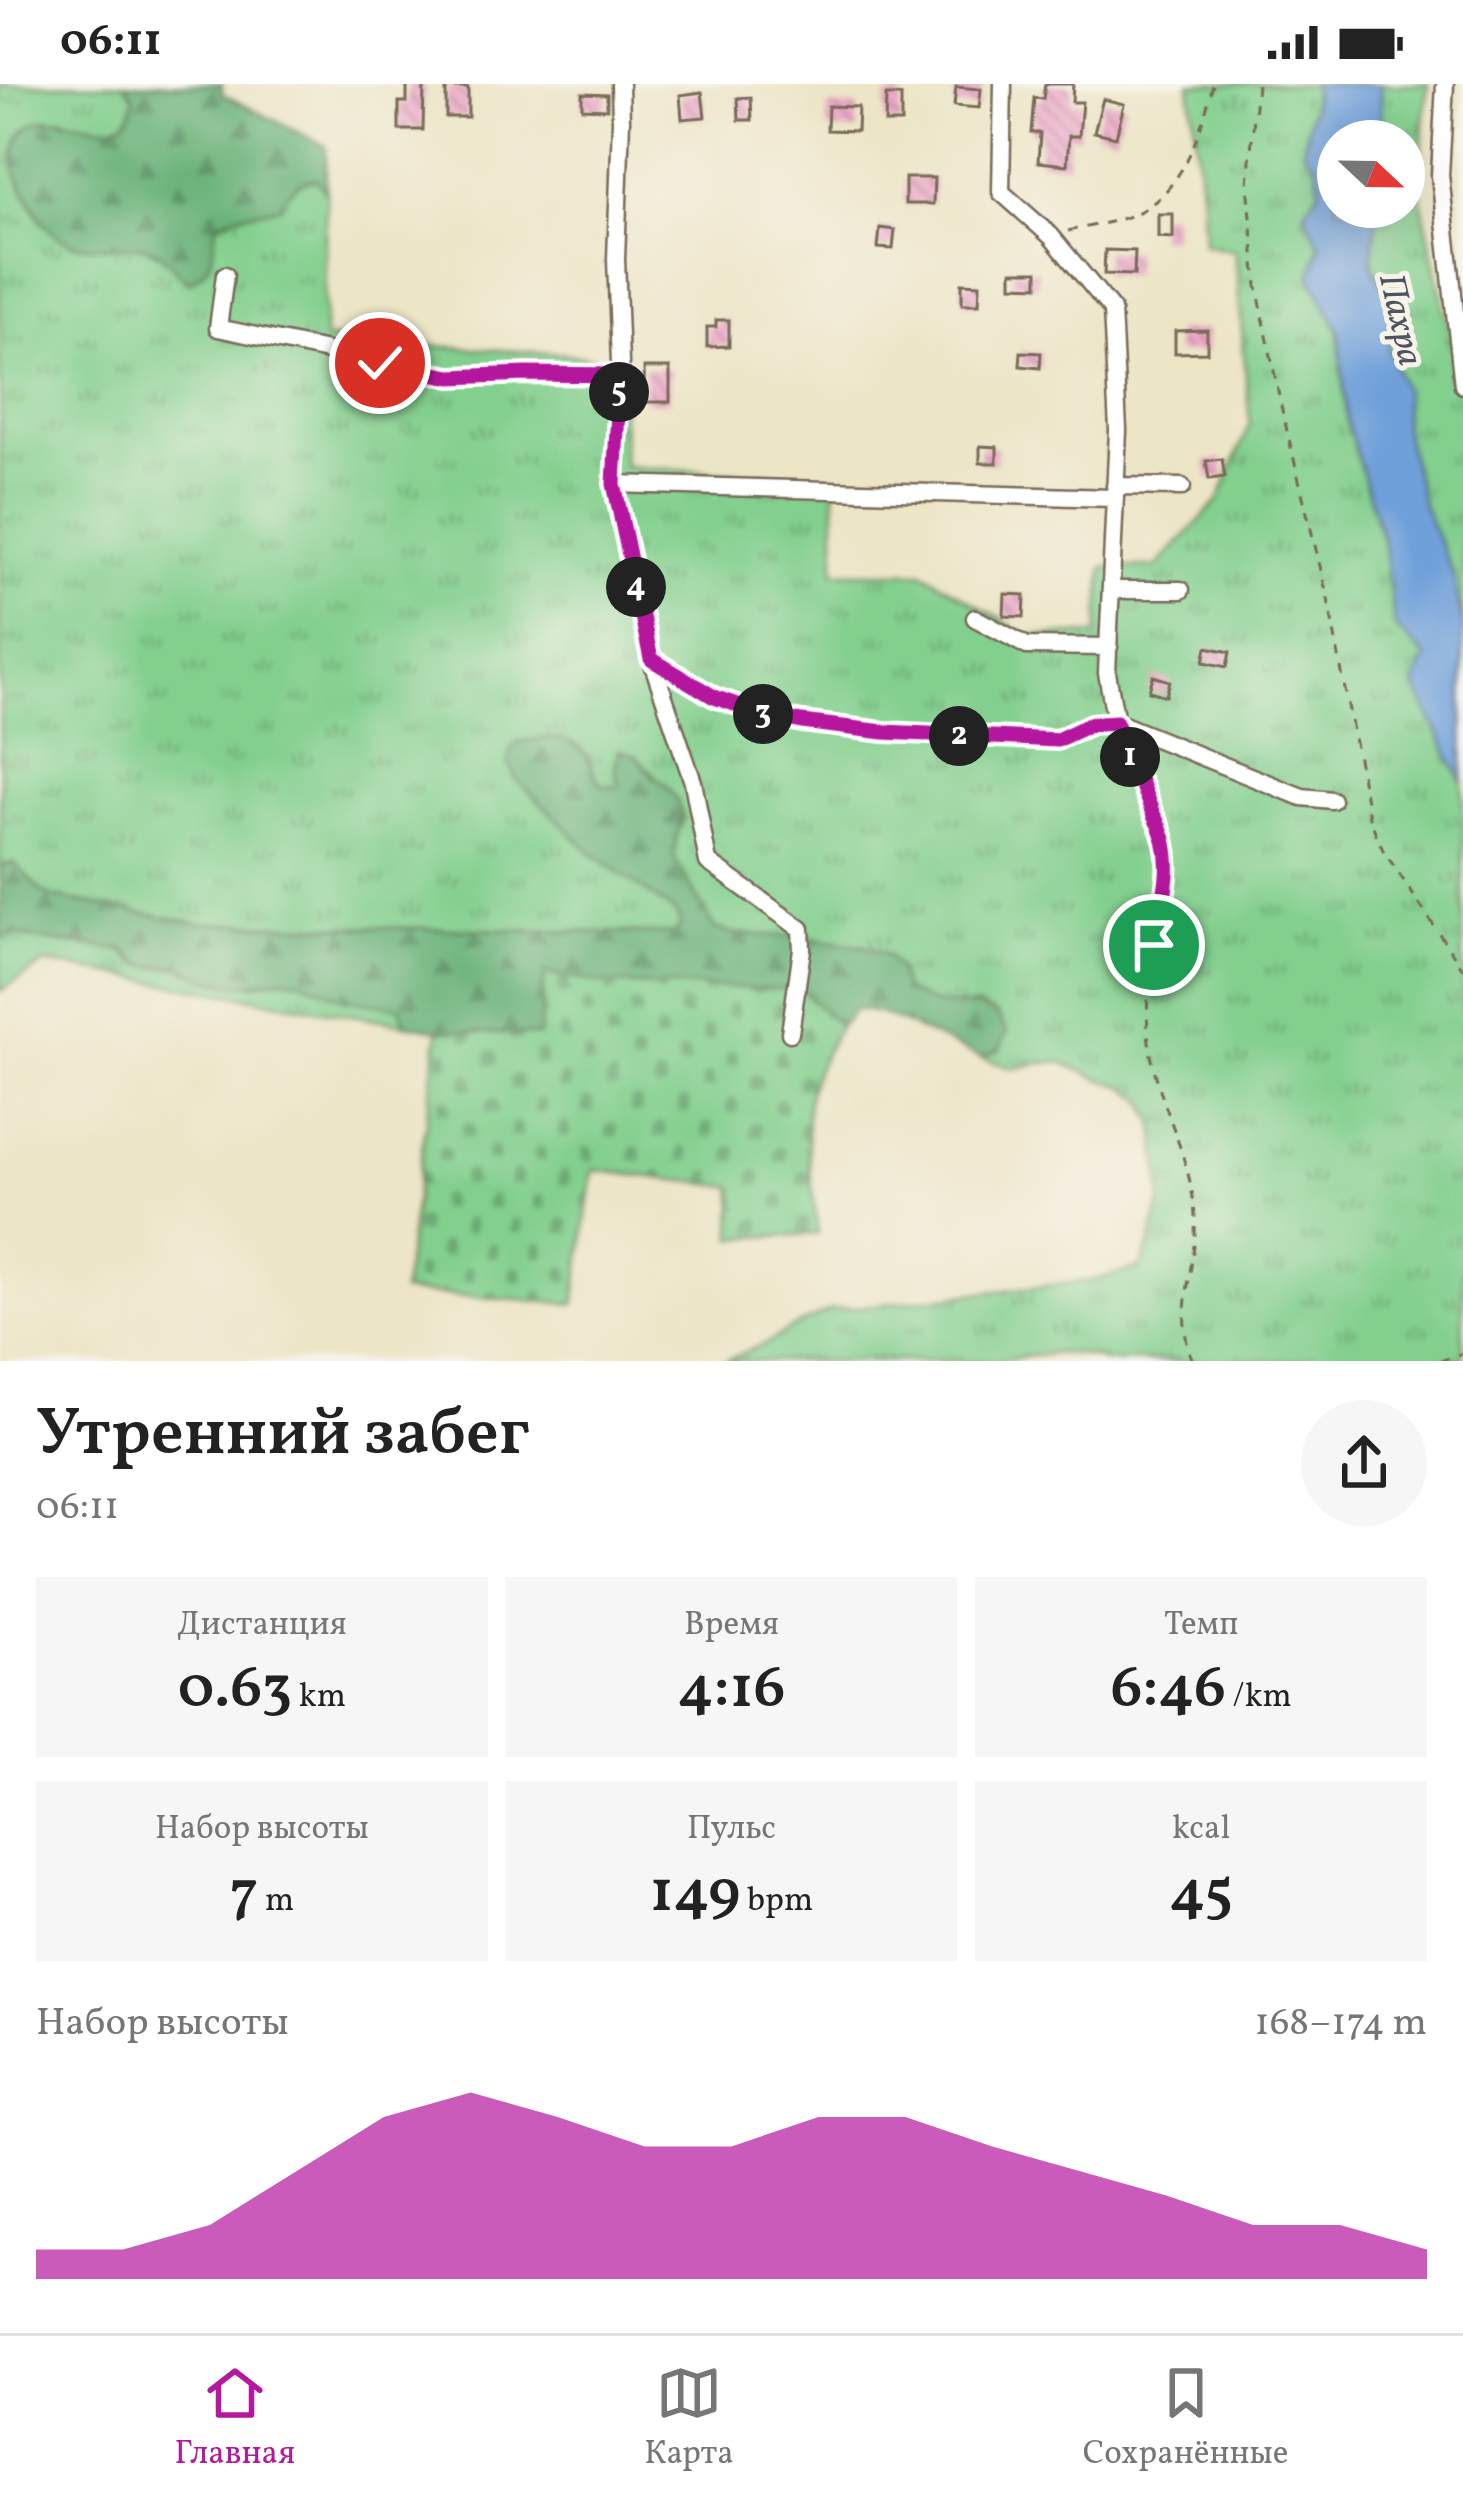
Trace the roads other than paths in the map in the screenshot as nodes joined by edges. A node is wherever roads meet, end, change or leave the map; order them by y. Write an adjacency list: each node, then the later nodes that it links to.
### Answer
1 (620, 84): 5 (street)
2 (1003, 84): 9 (street)
3 (1445, 84): 6 (street)
4 (225, 275): 5 (street)
5 (620, 375): 7 (street)
6 (1463, 385)
7 (614, 484): 9 (street); 15 (street)
8 (1182, 487): 9 (street)
9 (1115, 492): 10 (street)
10 (1112, 590): 11 (street); 13 (street)
11 (1181, 590)
12 (975, 618): 13 (street)
13 (1109, 646): 14 (street)
14 (1332, 800)
15 (790, 1033)

